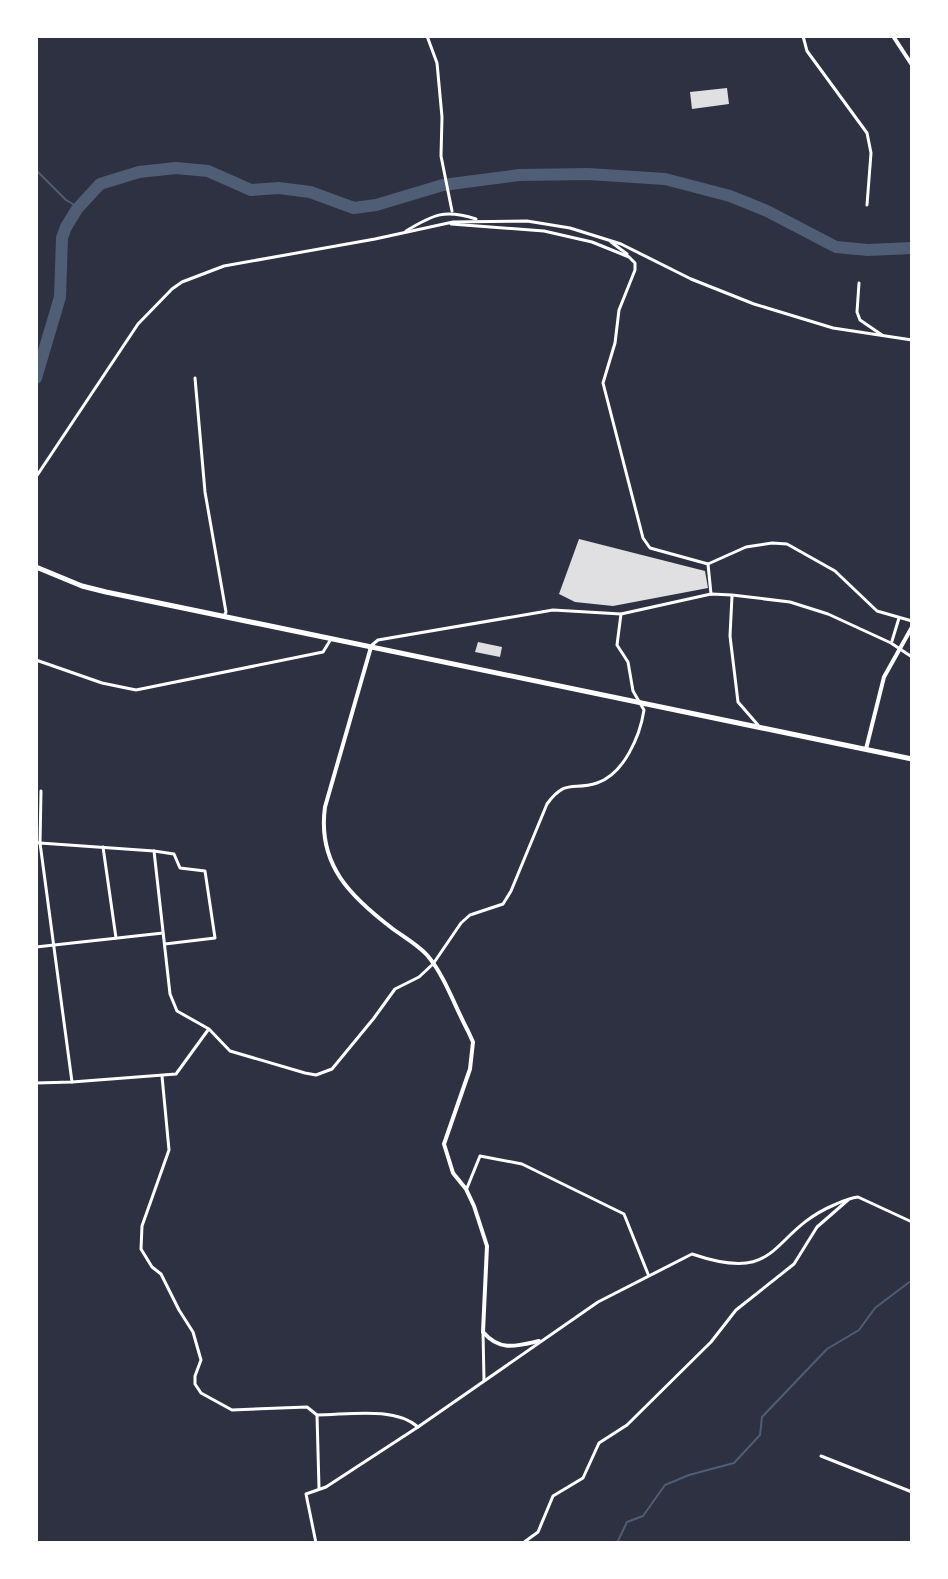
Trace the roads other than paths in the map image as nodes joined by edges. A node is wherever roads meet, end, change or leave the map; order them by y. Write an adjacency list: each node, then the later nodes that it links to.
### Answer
1 (427, 36): 6 (street)
2 (803, 36): 5 (street)
3 (893, 36): 4 (street)
4 (912, 65)
5 (867, 205)
6 (452, 211): 7 (street); 9 (street)
7 (482, 220): 8 (street); 10 (street)
8 (448, 223): 9 (street); 11 (street)
9 (402, 233): 16 (street)
10 (608, 239): 11 (street); 13 (street)
11 (629, 257): 17 (street)
12 (859, 283): 13 (street)
13 (884, 336): 14 (street)
14 (912, 340)
15 (195, 378): 22 (street)
16 (36, 477)
17 (708, 564): 19 (street); 23 (street)
18 (36, 567): 22 (highway)
19 (711, 594): 20 (street); 21 (street)
20 (732, 595): 27 (street); 33 (street)
21 (621, 614): 28 (street); 32 (street)
22 (224, 617): 26 (highway)
23 (899, 618): 24 (street); 27 (street)
24 (912, 621)
25 (912, 627): 29 (street)
26 (331, 639): 28 (highway); 31 (street)
27 (891, 643): 29 (street)
28 (371, 647): 32 (highway); 45 (street)
29 (899, 648): 30 (street); 34 (street)
30 (912, 657)
31 (36, 660)
32 (641, 702): 33 (highway); 45 (street)
33 (760, 728): 34 (highway)
34 (866, 749): 35 (highway)
35 (912, 759)
36 (41, 791): 37 (street)
37 (38, 843): 38 (street); 43 (street)
38 (103, 847): 39 (street); 41 (street)
39 (154, 851): 40 (street); 42 (street)
40 (163, 933): 41 (street); 42 (street)
41 (116, 938): 43 (street)
42 (165, 944): 46 (street)
43 (55, 946): 44 (street); 48 (street)
44 (36, 947)
45 (433, 964): 46 (street); 50 (street)
46 (209, 1029): 47 (street)
47 (162, 1076): 48 (street); 57 (street)
48 (72, 1082): 49 (street)
49 (36, 1083)
50 (466, 1189): 53 (street); 54 (street)
51 (851, 1198): 52 (street); 53 (street); 63 (street)
52 (912, 1222)
53 (648, 1274): 55 (street)
54 (483, 1332): 55 (street); 56 (street)
55 (539, 1341): 56 (street)
56 (484, 1380): 58 (street)
57 (317, 1415): 58 (street); 60 (street)
58 (418, 1427): 60 (street)
59 (821, 1456): 61 (street)
60 (319, 1489): 62 (street)
61 (912, 1492)
62 (316, 1543)
63 (523, 1543)

